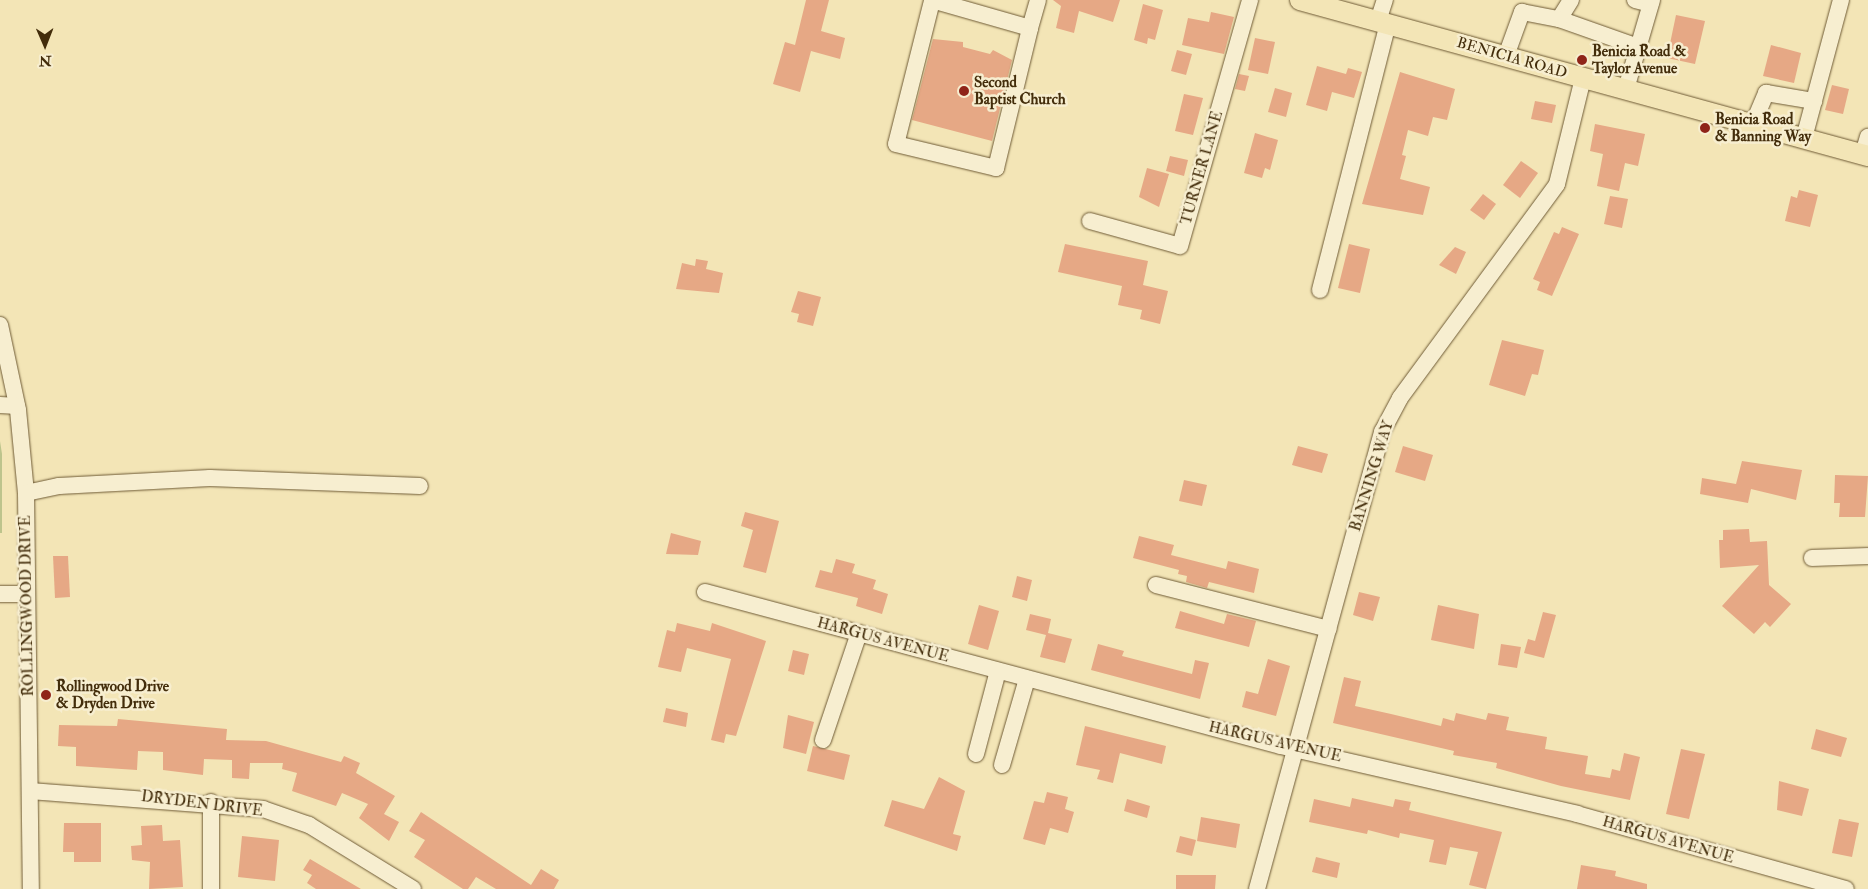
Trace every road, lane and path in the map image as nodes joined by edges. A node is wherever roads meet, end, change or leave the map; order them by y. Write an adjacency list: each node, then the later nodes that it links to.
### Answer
1 (932, 0): 12 (street); 12 (street)
2 (1038, 0): 12 (street)
3 (1250, 0): 21 (street, TURNER LANE)
4 (1300, 0): 11 (main road, BENICIA ROAD)
5 (1385, 0): 11 (street)
6 (1571, 0): 10 (street)
7 (1635, 0): 9 (street)
8 (1841, 0): 17 (street)
9 (1652, 2): 13 (street)
10 (1559, 19): 13 (street); 14 (street)
11 (1383, 22): 14 (main road, BENICIA ROAD); 22 (street)
12 (1030, 28)
13 (1638, 46): 16 (street)
14 (1506, 56): 15 (main road, BENICIA ROAD)
15 (1583, 78): 16 (main road, BENICIA ROAD); 34 (street, BANNING WAY)
16 (1626, 89): 18 (main road, BENICIA ROAD)
17 (1814, 102): 18 (street); 19 (street)
18 (1753, 124): 19 (main road, BENICIA ROAD)
19 (1804, 138): 20 (main road, BENICIA ROAD)
20 (1866, 149)
21 (1090, 221)
22 (1320, 290)
23 (0, 324): 25 (street, ROLLINGWOOD DRIVE)
24 (0, 405): 25 (street)
25 (18, 406): 27 (street, ROLLINGWOOD DRIVE)
26 (420, 486): 27 (street)
27 (26, 493): 33 (street, ROLLINGWOOD DRIVE)
28 (1868, 556): 29 (street)
29 (1812, 558)
30 (1156, 585): 34 (street)
31 (705, 592): 35 (street, HARGUS AVENUE)
32 (0, 594): 33 (street)
33 (27, 594): 42 (street, ROLLINGWOOD DRIVE)
34 (1328, 630): 39 (street, BANNING WAY)
35 (859, 633): 36 (street, HARGUS AVENUE); 38 (street)
36 (998, 671): 37 (street, HARGUS AVENUE); 40 (street)
37 (1027, 679): 39 (street, HARGUS AVENUE); 41 (street)
38 (824, 740)
39 (1298, 746): 47 (street, BANNING WAY); 48 (street, HARGUS AVENUE)
40 (976, 754)
41 (1002, 765)
42 (30, 791): 43 (street, DRYDEN DRIVE); 44 (street, ROLLINGWOOD DRIVE)
43 (211, 802): 45 (street); 46 (street, DRYDEN DRIVE)
44 (31, 889)
45 (211, 889)
46 (413, 889)
47 (1256, 889)
48 (1846, 889)

